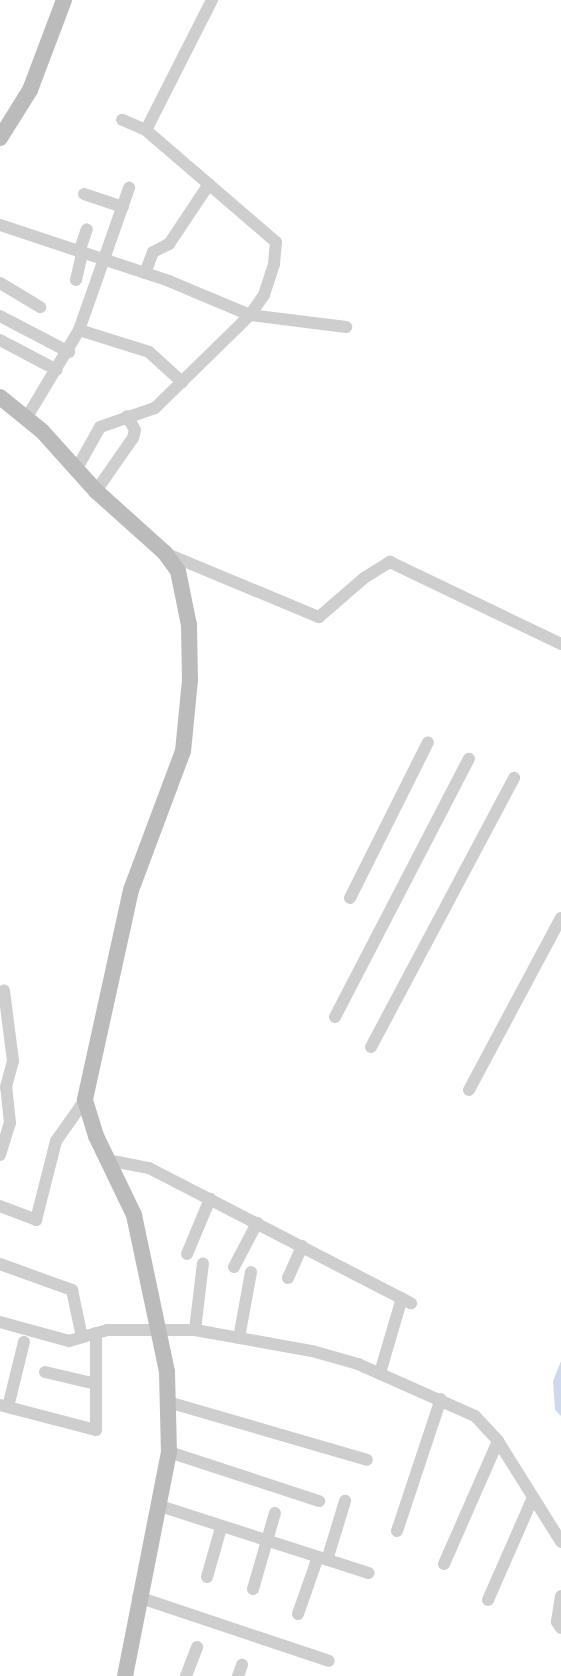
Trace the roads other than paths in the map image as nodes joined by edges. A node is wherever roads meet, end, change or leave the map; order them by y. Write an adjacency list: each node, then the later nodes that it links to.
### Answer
1 (64, 0): 5 (main road)
2 (212, 0): 4 (street)
3 (122, 120): 4 (street)
4 (146, 130): 6 (street)
5 (0, 138)
6 (209, 184): 14 (street); 18 (street)
7 (129, 188): 9 (street)
8 (84, 194): 9 (street)
9 (123, 207): 13 (street)
10 (0, 225): 12 (street)
11 (87, 229): 12 (street)
12 (81, 253): 13 (street); 15 (street)
13 (106, 261): 14 (street); 21 (street)
14 (145, 273): 18 (street)
15 (76, 280)
16 (0, 283): 17 (street)
17 (40, 307)
18 (250, 315): 20 (street); 25 (street)
19 (0, 316): 23 (street)
20 (346, 327)
21 (79, 330): 23 (street); 25 (street)
22 (0, 340): 24 (street)
23 (69, 352): 24 (street)
24 (57, 370): 28 (street)
25 (182, 382): 27 (street)
26 (0, 397): 28 (main road)
27 (127, 416): 29 (street); 30 (street)
28 (27, 417): 29 (main road)
29 (76, 470): 30 (main road)
30 (96, 491): 31 (main road)
31 (165, 553): 32 (street); 42 (main road)
32 (561, 644)
33 (428, 742): 36 (street)
34 (469, 759): 39 (street)
35 (514, 778): 40 (street)
36 (350, 898)
37 (561, 918): 41 (street)
38 (5, 991): 43 (street)
39 (335, 1017)
40 (371, 1047)
41 (469, 1090)
42 (85, 1100): 44 (main road); 46 (street)
43 (0, 1155)
44 (107, 1160): 45 (street); 56 (main road)
45 (210, 1199): 47 (street); 49 (street)
46 (0, 1206)
47 (257, 1223): 48 (street); 52 (street)
48 (302, 1246): 54 (street); 63 (street)
49 (187, 1254)
50 (203, 1263): 57 (street)
51 (0, 1264): 59 (street)
52 (234, 1267)
53 (251, 1272): 60 (street)
54 (288, 1278)
55 (0, 1322): 59 (street)
56 (158, 1327): 57 (street); 58 (street); 66 (main road)
57 (195, 1330): 60 (street)
58 (96, 1333): 59 (street); 64 (street)
59 (82, 1337)
60 (239, 1338): 63 (street)
61 (24, 1342): 67 (street)
62 (45, 1372): 64 (street)
63 (380, 1373): 65 (street)
64 (96, 1384): 67 (street)
65 (441, 1399): 68 (street); 77 (street)
66 (168, 1402): 69 (main road); 70 (street)
67 (4, 1406)
68 (498, 1441): 71 (street); 81 (street)
69 (169, 1452): 72 (street); 74 (main road)
70 (367, 1460)
71 (532, 1500): 79 (street); 87 (street)
72 (319, 1501)
73 (345, 1501): 80 (street)
74 (160, 1506): 76 (street); 86 (main road)
75 (275, 1513): 78 (street)
76 (221, 1528): 78 (street); 83 (street)
77 (397, 1531)
78 (267, 1542): 80 (street); 84 (street)
79 (561, 1542)
80 (322, 1558): 82 (street); 88 (street)
81 (444, 1564)
82 (369, 1573)
83 (207, 1577)
84 (253, 1589)
85 (561, 1596): 89 (street)
86 (138, 1597): 91 (street); 92 (main road)
87 (488, 1600)
88 (298, 1614)
89 (561, 1628)
90 (197, 1647): 93 (street)
91 (329, 1661)
92 (125, 1676)
93 (186, 1676)

